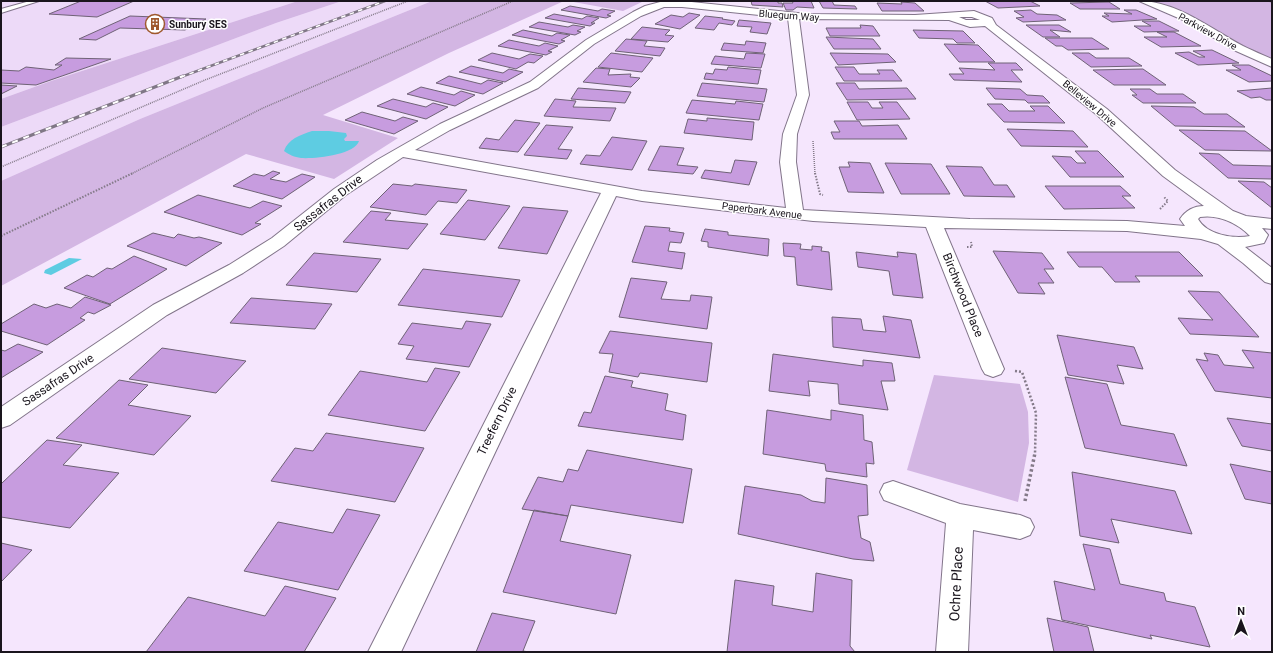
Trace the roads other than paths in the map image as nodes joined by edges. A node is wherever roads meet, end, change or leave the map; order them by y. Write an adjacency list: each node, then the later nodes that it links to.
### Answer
1 (36, 1): 4 (lane)
2 (1144, 1): 9 (street, Parkview Drive)
3 (673, 3): 5 (street, Bluegum Way); 10 (street, Sassafras Drive)
4 (1, 11)
5 (793, 16): 6 (street, Bluegum Way); 13 (street)
6 (956, 17): 7 (street, Bluegum Way); 7 (street, Belleview Drive)
7 (971, 18): 8 (street, Belleview Drive); 8 (street, Belleview Drive)
8 (1007, 39): 11 (street, Belleview Drive)
9 (1272, 63)
10 (401, 152): 12 (street, Paperbark Avenue); 23 (street, Sassafras Drive)
11 (1169, 173): 14 (street, Belleview Drive); 15 (street, Belleview Drive)
12 (611, 190): 13 (street, Paperbark Avenue); 27 (street, Treefern Drive)
13 (795, 214): 16 (street, Paperbark Avenue)
14 (1226, 214): 15 (street, Paperbark Avenue); 18 (street)
15 (1193, 215): 17 (street, Paperbark Avenue); 19 (street, Belleview Drive)
16 (933, 222): 17 (street, Paperbark Avenue); 22 (street, Birchwood Place)
17 (1127, 226): 19 (street, Paperbark Avenue)
18 (1264, 233): 19 (street, Paperbark Avenue); 20 (street)
19 (1213, 237): 21 (street)
20 (1272, 274)
21 (1272, 278)
22 (993, 369)
23 (1, 419)
24 (893, 492): 25 (street)
25 (960, 516): 26 (street); 28 (street, Ochre Place)
26 (1020, 527)
27 (384, 652)
28 (952, 652)

